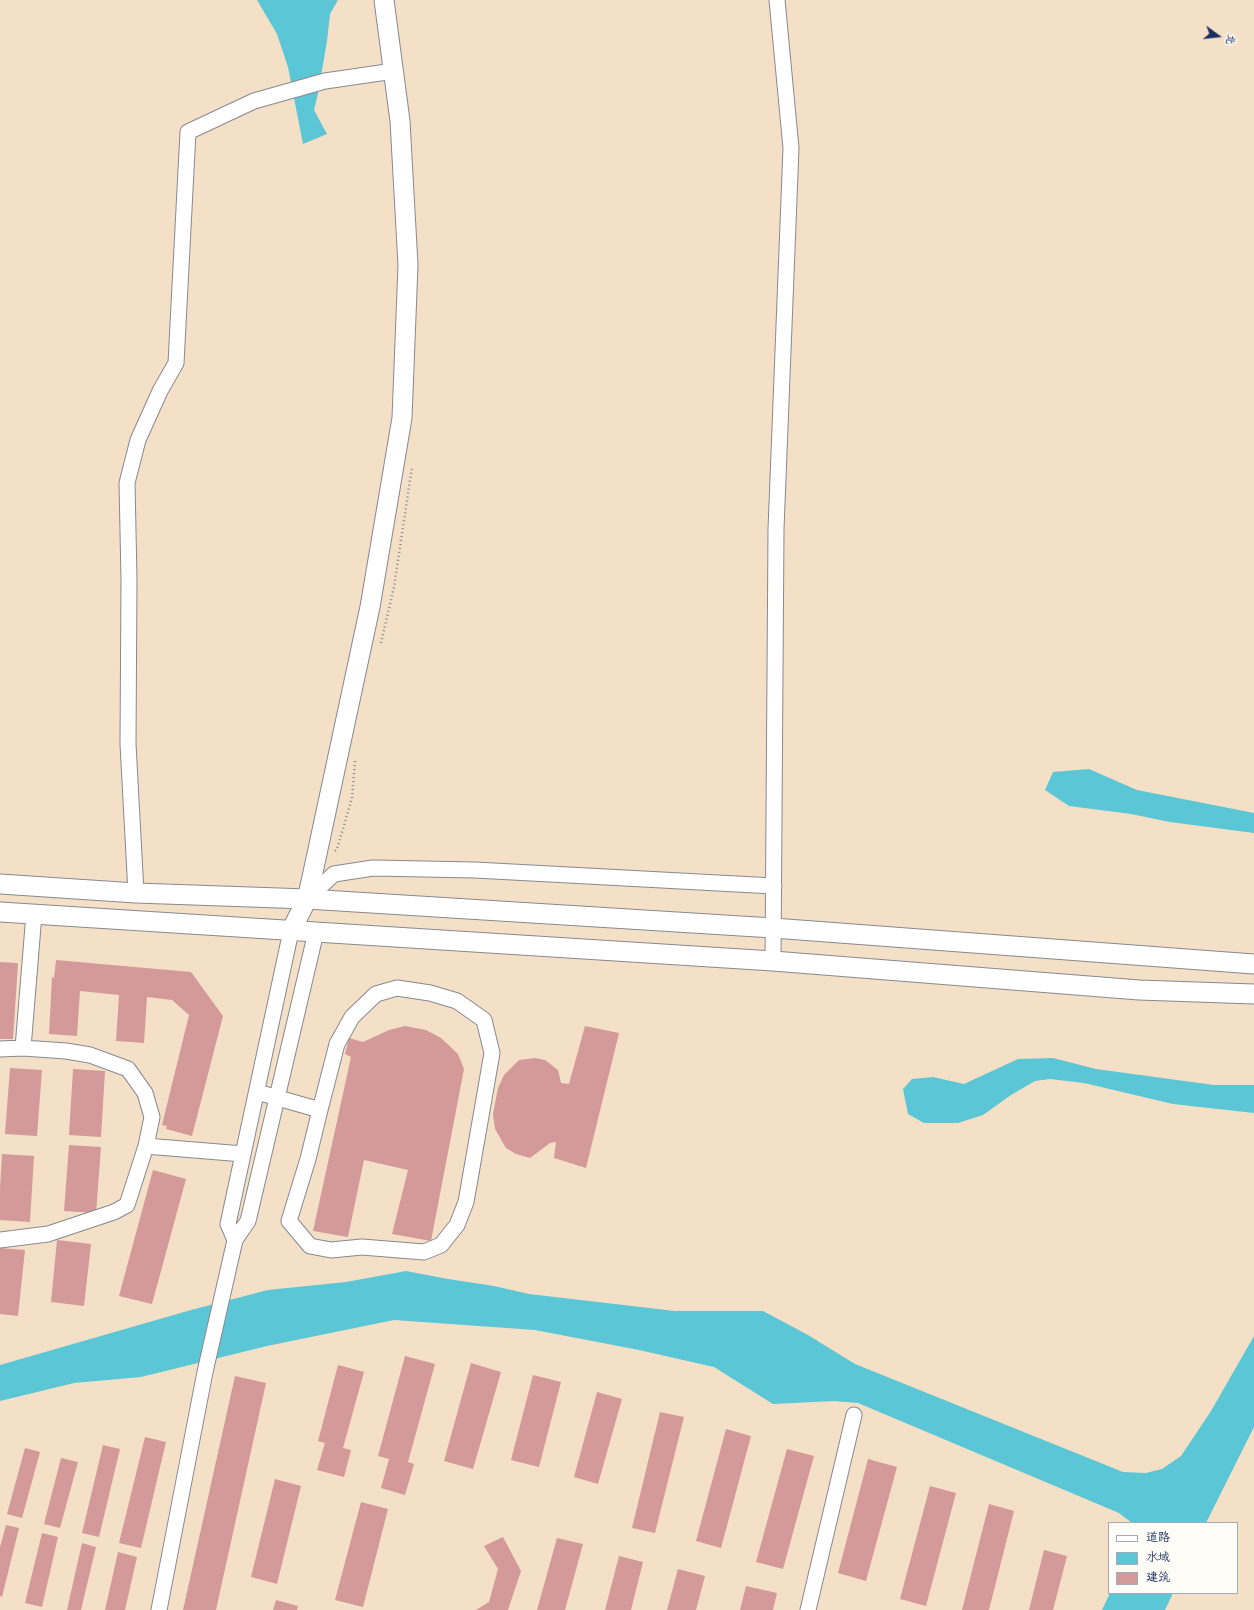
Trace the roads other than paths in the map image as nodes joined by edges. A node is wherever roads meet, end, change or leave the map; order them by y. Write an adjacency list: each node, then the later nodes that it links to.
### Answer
1 (384, 0): 3 (main road)
2 (777, 0): 5 (street)
3 (394, 71): 6 (street); 7 (main road)
4 (0, 884): 6 (main road)
5 (774, 886): 7 (street); 10 (street)
6 (136, 893): 7 (main road)
7 (307, 899): 10 (main road); 11 (main road); 12 (main road)
8 (0, 912): 9 (main road)
9 (34, 914): 11 (main road); 16 (street)
10 (773, 928): 13 (street); 14 (main road)
11 (291, 931): 12 (main road); 18 (street)
12 (316, 932): 13 (main road); 19 (street)
13 (773, 961): 15 (main road)
14 (1254, 964)
15 (1254, 994)
16 (23, 1048): 17 (street); 21 (street)
17 (0, 1049)
18 (257, 1092): 19 (street); 22 (street)
19 (277, 1097): 20 (street); 24 (street)
20 (320, 1110): 20 (street)
21 (146, 1146): 22 (street); 23 (street)
22 (243, 1154): 24 (street)
23 (0, 1240)
24 (235, 1240): 26 (street)
25 (854, 1415): 27 (street)
26 (159, 1610)
27 (808, 1610)

